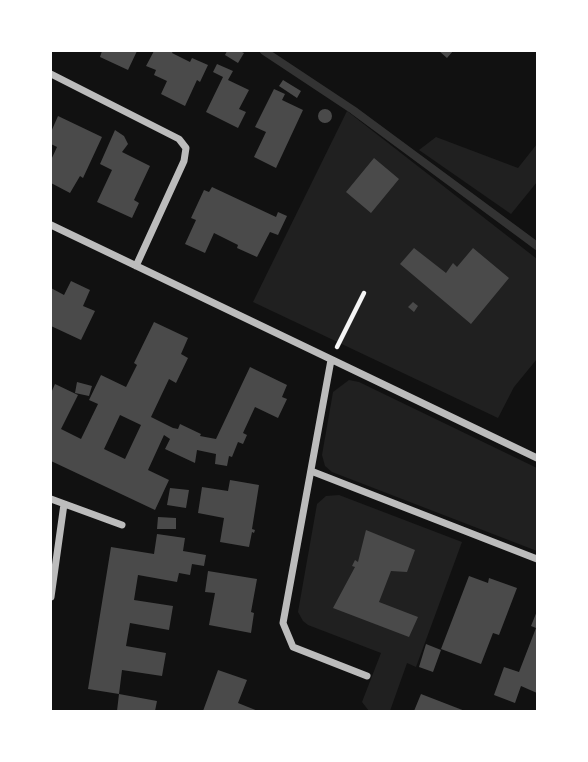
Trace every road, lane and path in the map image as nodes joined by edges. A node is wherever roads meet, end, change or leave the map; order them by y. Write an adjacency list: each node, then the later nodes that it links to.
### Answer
1 (51, 74): 3 (street)
2 (51, 225): 3 (street)
3 (136, 266): 5 (street)
4 (364, 293): 5 (path)
5 (331, 360): 6 (street); 7 (street)
6 (537, 458)
7 (311, 471): 11 (street); 13 (street)
8 (51, 499): 9 (street)
9 (64, 504): 10 (street); 12 (street)
10 (122, 525)
11 (537, 559)
12 (51, 597)
13 (367, 676)

